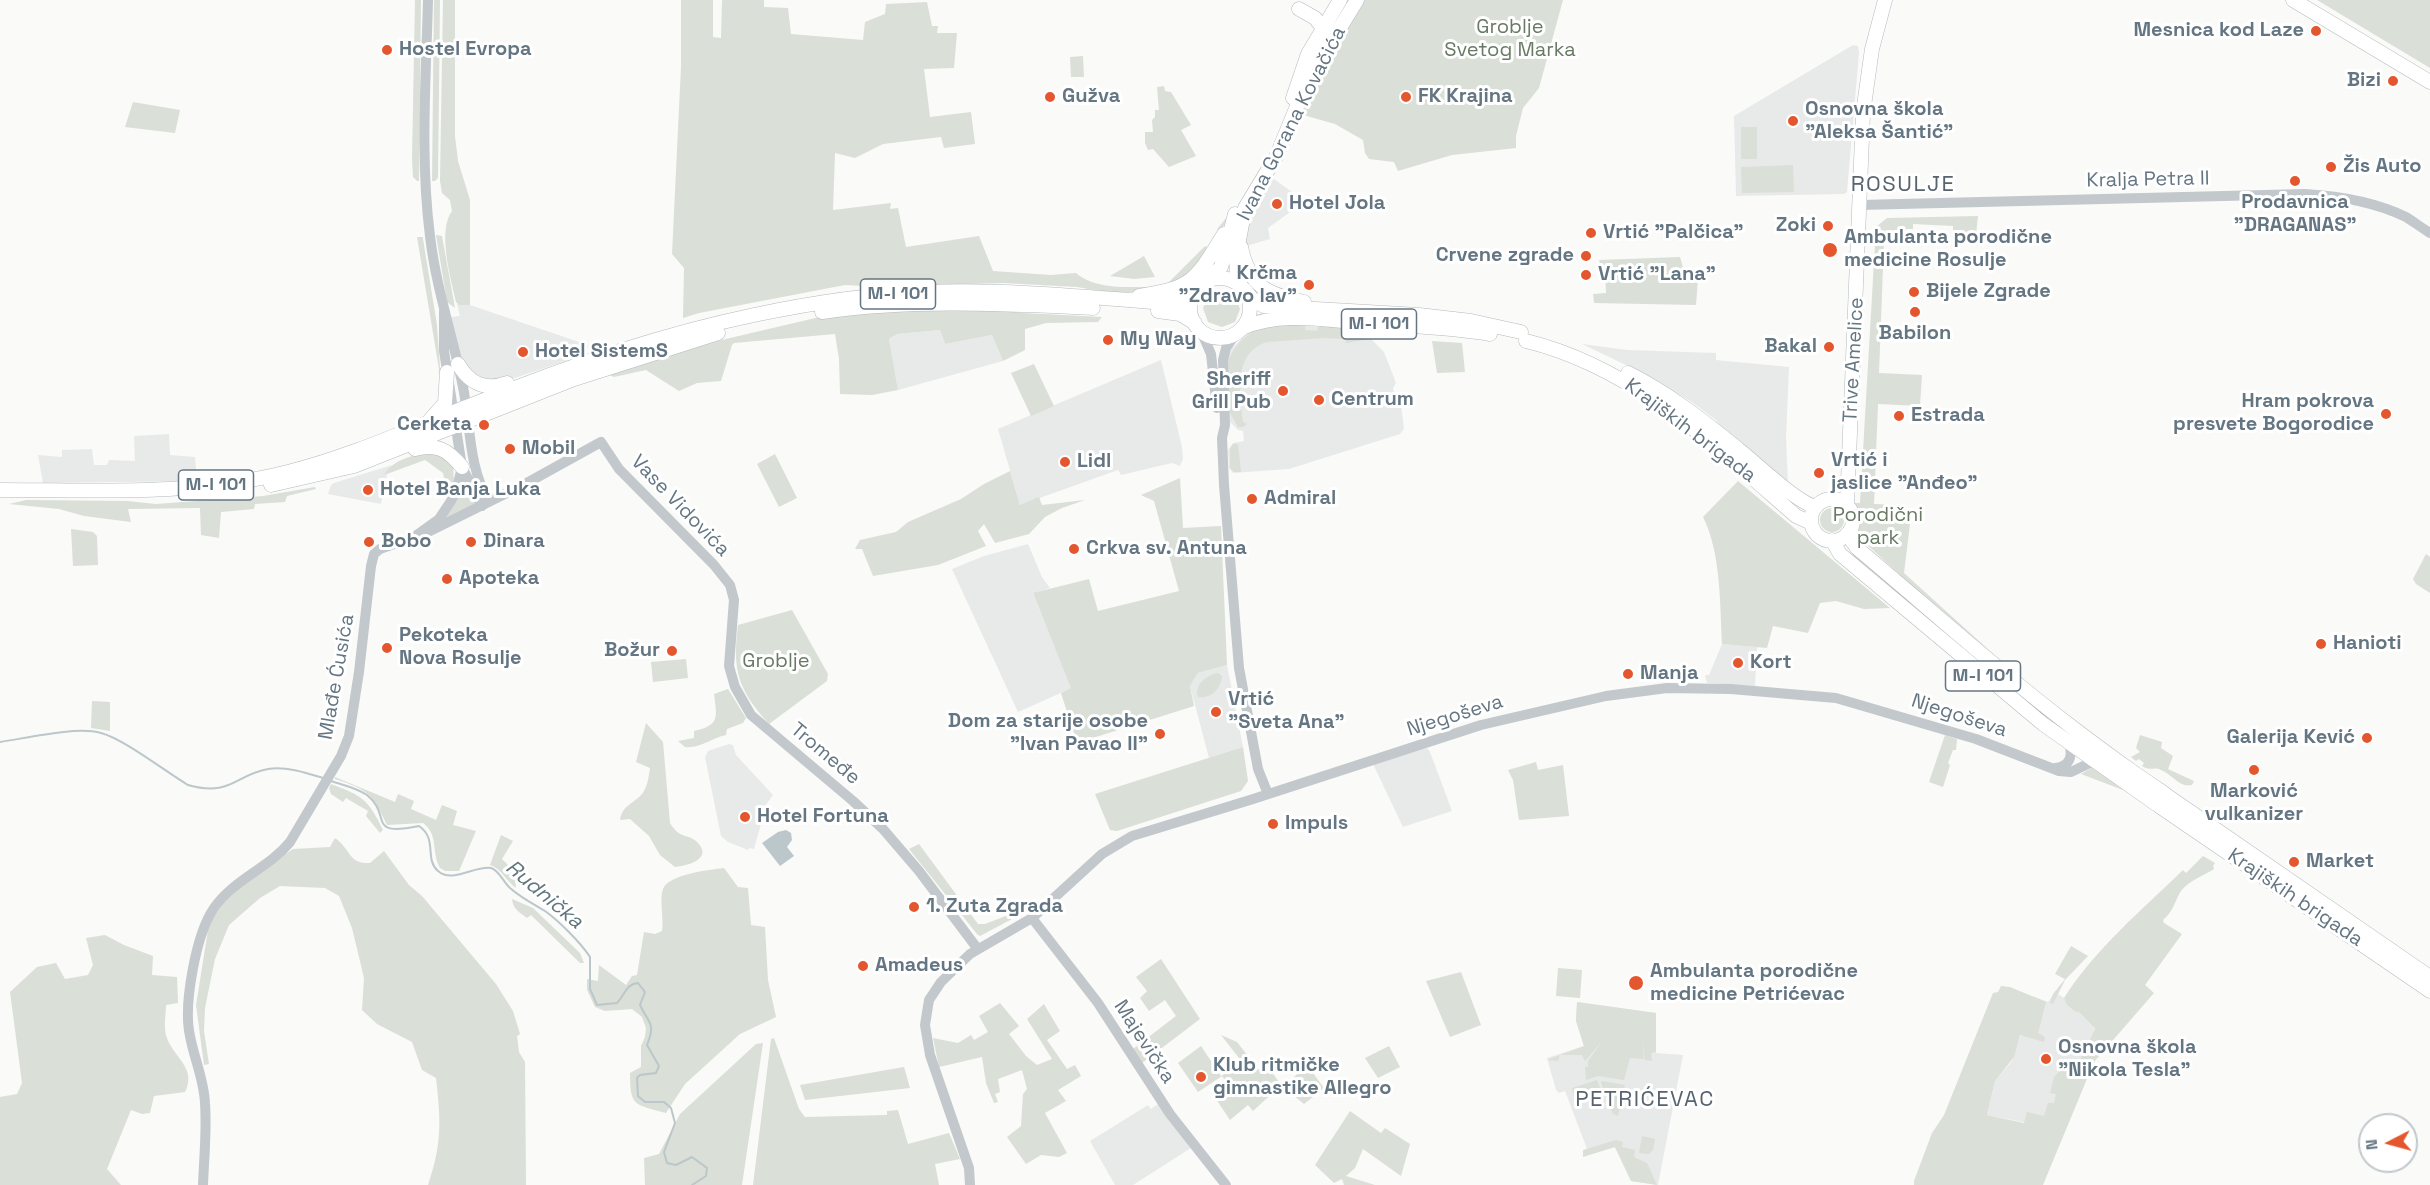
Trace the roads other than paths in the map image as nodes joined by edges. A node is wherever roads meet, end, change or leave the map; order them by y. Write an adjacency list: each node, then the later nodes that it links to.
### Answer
1 (428, 0): 19 (street)
2 (1357, 0): 6 (main road, Ivana Gorana Kovačića)
3 (1885, 0): 8 (main road, Trive Amelice)
4 (2293, 0): 7 (main road)
5 (1339, 1): 6 (main road, Ivana Gorana Kovačića); 6 (main road)
6 (1324, 35): 9 (main road, Ivana Gorana Kovačića); 10 (main road, Ivana Gorana Kovačića)
7 (2430, 82)
8 (1860, 205): 11 (street, Kralja Petra II); 26 (main road, Trive Amelice)
9 (1238, 208): 12 (main road, Ivana Gorana Kovačića); 14 (main road)
10 (1239, 232): 13 (main road, Ivana Gorana Kovačića); 15 (main road)
11 (2430, 233)
12 (1201, 286): 13 (main road, M-I 101); 14 (main road, M-I 101); 16 (main road)
13 (1242, 288): 15 (main road, Krajiških brigada / M-I 101); 17 (main road)
14 (1107, 300): 20 (main road, M-I 101)
15 (1332, 309): 18 (main road, Krajiških brigada / M-I 101)
16 (1198, 327): 17 (main road, M-I 101); 21 (main road, M-I 101); 23 (street)
17 (1240, 330): 18 (main road, Krajiških brigada / M-I 101); 23 (street)
18 (1523, 337): 32 (main road, Krajiških brigada / M-I 101); 33 (main road, Krajiških brigada / M-I 101)
19 (453, 368): 20 (main road); 21 (street); 22 (main road)
20 (547, 375): 21 (main road, M-I 101)
21 (461, 416): 22 (main road, M-I 101); 24 (main road, M-I 101); 25 (street); 30 (street)
22 (423, 424): 27 (main road, M-I 101)
23 (1222, 438): 40 (street)
24 (389, 453): 25 (main road); 28 (main road, M-I 101)
25 (462, 467): 30 (street); 35 (street)
26 (1849, 470): 29 (main road, Trive Amelice); 31 (main road, Trive Amelice)
27 (0, 490)
28 (0, 497)
29 (1832, 499): 31 (main road); 32 (main road)
30 (486, 504): 35 (street); 37 (street, Vase Vidovića)
31 (1847, 506): 34 (main road)
32 (1816, 507): 33 (main road)
33 (1811, 523): 36 (main road, Krajiških brigada / M-I 101)
34 (1847, 534): 36 (main road); 43 (main road, Krajiških brigada / M-I 101)
35 (414, 537): 49 (street, Mlađe Ćusića)
36 (1832, 540): 38 (main road, Krajiških brigada / M-I 101)
37 (734, 594): 46 (street, Tromeđe)
38 (2069, 743): 39 (main road, Krajiških brigada / M-I 101); 41 (street)
39 (2094, 761): 41 (street); 43 (main road, Krajiških brigada / M-I 101)
40 (1258, 769): 42 (street); 44 (street)
41 (2055, 770): 42 (street, Njegoševa)
42 (1268, 795): 44 (street, Njegoševa)
43 (2161, 799): 47 (main road, Krajiških brigada / M-I 101); 48 (main road, Krajiških brigada / M-I 101)
44 (1250, 800): 45 (street, Njegoševa)
45 (1032, 918): 46 (street, Njegoševa); 51 (street, Majevička)
46 (977, 948): 50 (street, Njegoševa)
47 (2430, 977)
48 (2430, 991)
49 (204, 1185)
50 (970, 1185)
51 (1226, 1185)

